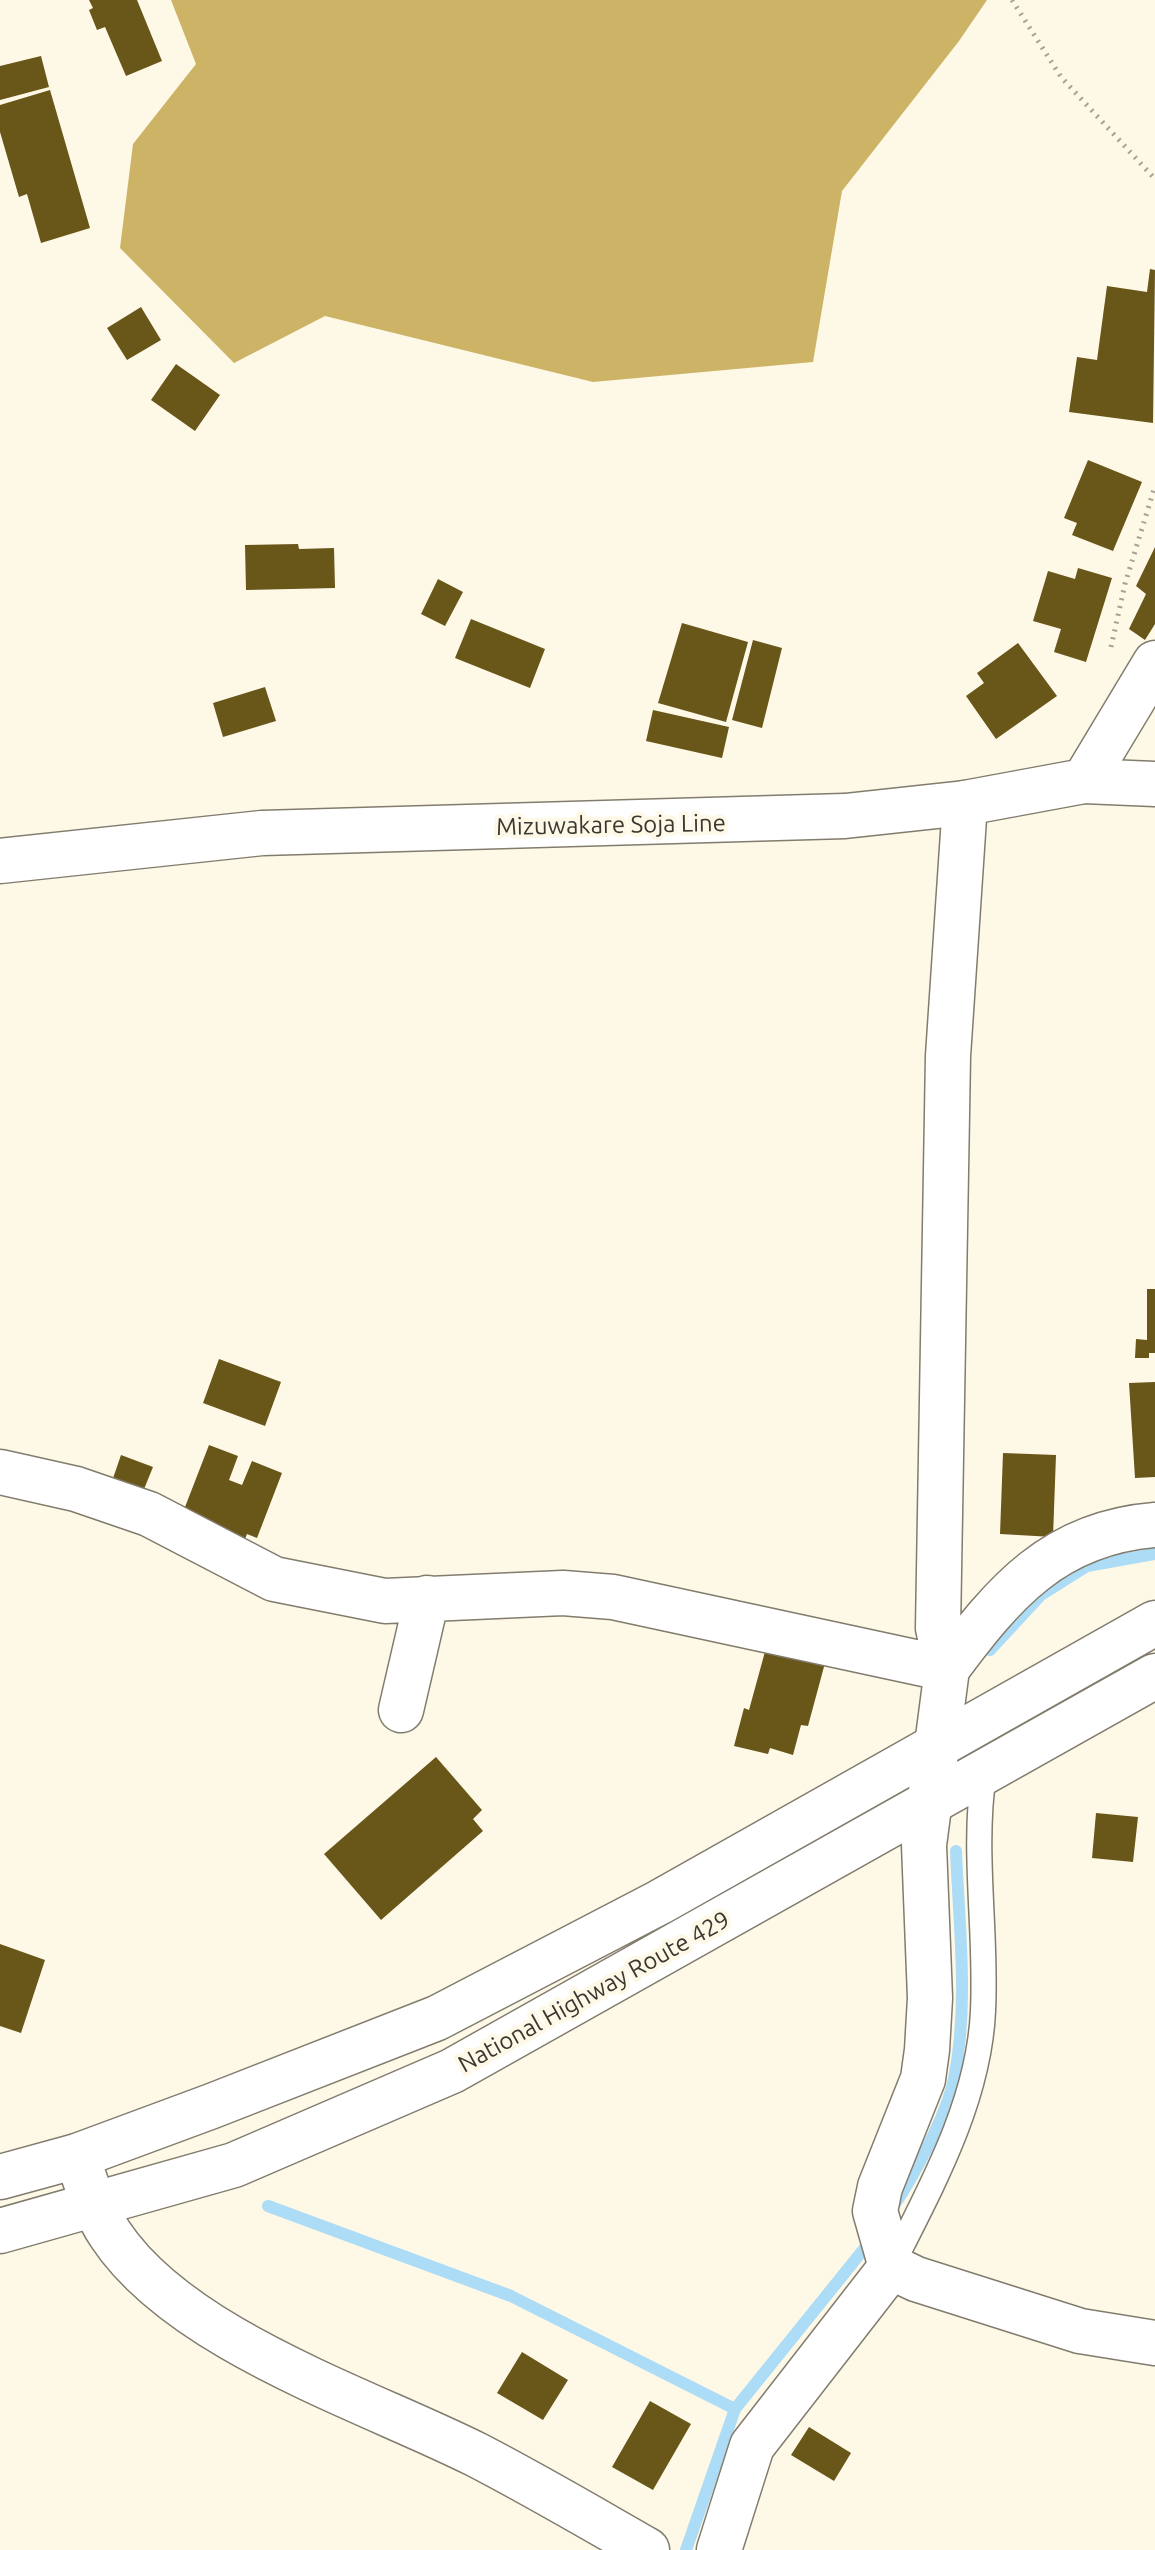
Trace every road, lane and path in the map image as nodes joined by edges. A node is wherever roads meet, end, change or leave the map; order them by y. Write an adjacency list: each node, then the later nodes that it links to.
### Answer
1 (1012, 0): 2 (path)
2 (1155, 179)
3 (1155, 486): 5 (path)
4 (1155, 663): 5 (main road)
5 (1122, 714): 6 (main road)
6 (1084, 781): 7 (main road, Mizuwakare Soja Line); 8 (main road, Mizuwakare Soja Line)
7 (1155, 784)
8 (965, 803): 9 (main road, Mizuwakare Soja Line); 14 (main road)
9 (0, 861)
10 (0, 1472): 12 (main road)
11 (1155, 1525): 14 (main road)
12 (427, 1598): 14 (main road); 16 (main road)
13 (1155, 1623): 17 (main road, National Highway Route 429)
14 (947, 1669): 17 (main road)
15 (1155, 1676): 18 (main road, National Highway Route 429)
16 (401, 1710)
17 (936, 1746): 19 (main road); 20 (main road, National Highway Route 429)
18 (984, 1773): 19 (main road, National Highway Route 429); 24 (lane)
19 (928, 1804): 22 (main road, National Highway Route 429); 24 (main road)
20 (77, 2156): 21 (main road, National Highway Route 429); 22 (main road)
21 (0, 2177)
22 (94, 2207): 23 (main road, National Highway Route 429); 26 (main road)
23 (0, 2231)
24 (883, 2241): 25 (main road); 27 (main road)
25 (1155, 2343)
26 (647, 2550)
27 (719, 2550)

